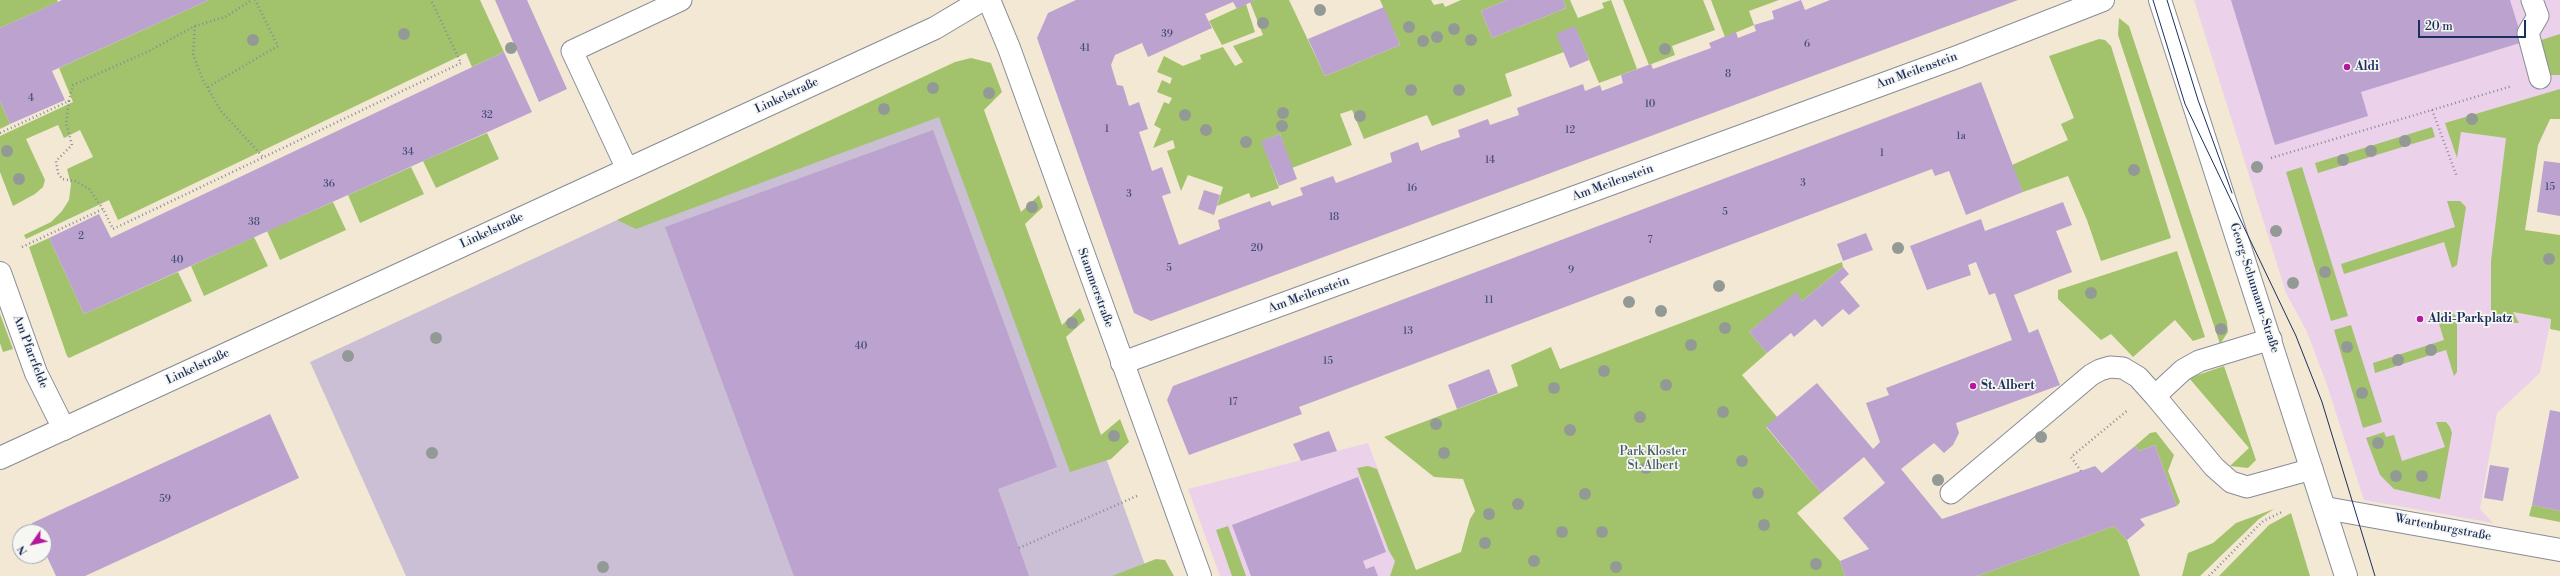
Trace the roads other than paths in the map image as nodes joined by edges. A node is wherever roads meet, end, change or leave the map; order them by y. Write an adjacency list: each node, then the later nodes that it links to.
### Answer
1 (681, 0): 8 (lane)
2 (982, 0): 8 (street, Linkelstraße)
3 (989, 0): 11 (street, Stammerstraße)
4 (2103, 0): 11 (street, Am Meilenstein)
5 (2160, 0): 10 (street, Georg-Schumann-Straße)
6 (2532, 0): 7 (lane)
7 (2540, 78)
8 (627, 169): 13 (street, Linkelstraße)
9 (0, 273): 13 (street, Am Pfarrfelde)
10 (2271, 339): 12 (lane); 15 (street, Georg-Schumann-Straße)
11 (1122, 363): 19 (street, Stammerstraße)
12 (2153, 393): 15 (lane); 16 (lane)
13 (64, 429): 14 (street, Linkelstraße)
14 (0, 458)
15 (2312, 469): 17 (street, Georg-Schumann-Straße)
16 (1951, 493)
17 (2325, 508): 18 (street, Wartenburgstraße); 20 (street, Georg-Schumann-Straße)
18 (2560, 550)
19 (1200, 576)
20 (2346, 576)

